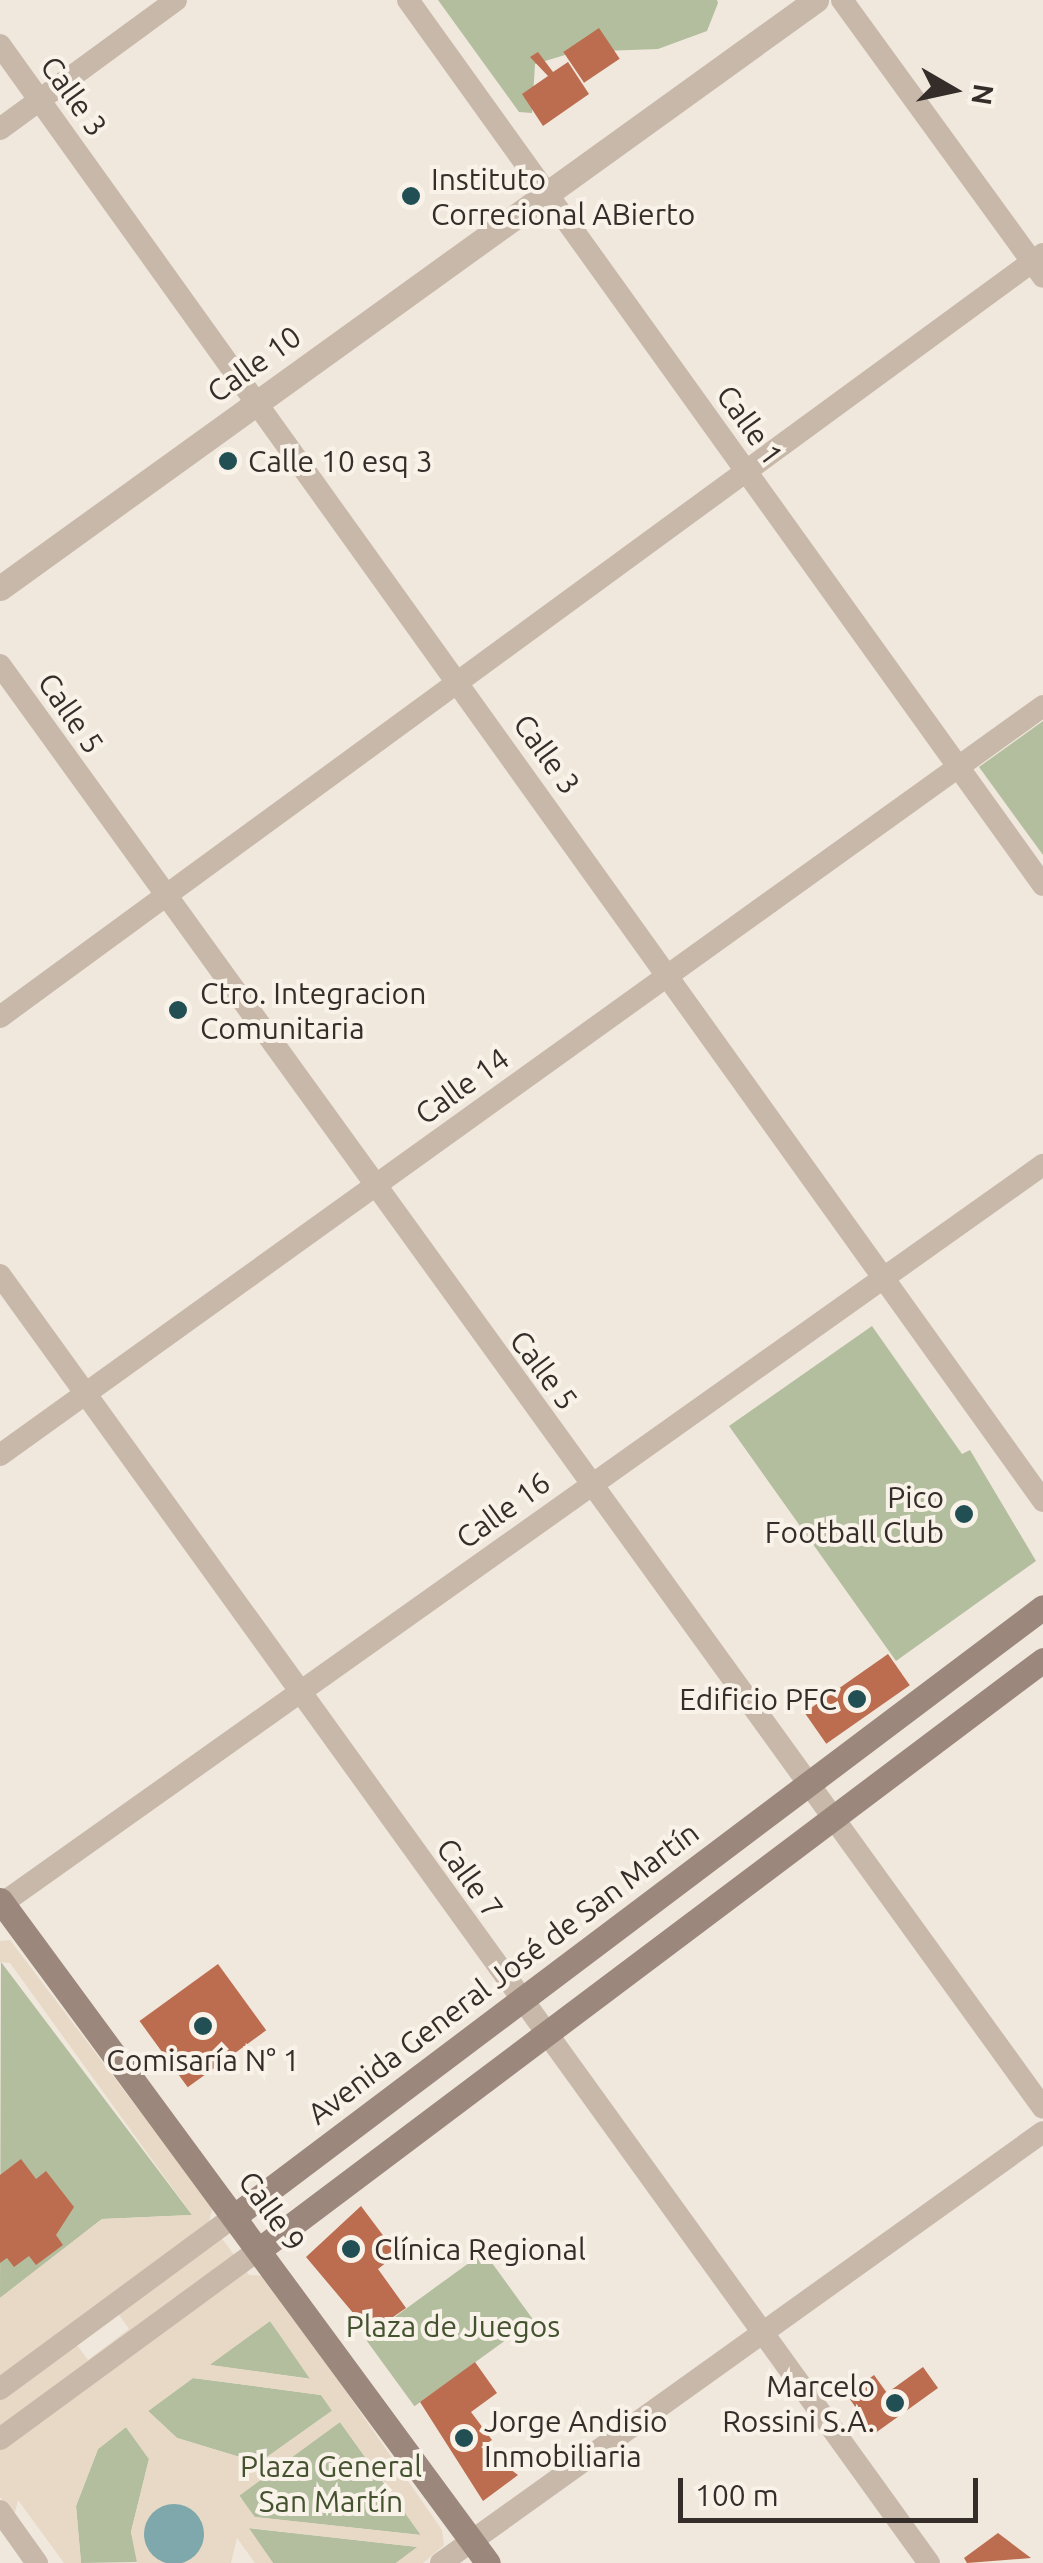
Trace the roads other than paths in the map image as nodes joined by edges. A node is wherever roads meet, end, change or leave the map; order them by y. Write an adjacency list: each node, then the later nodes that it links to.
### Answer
1 (176, 0): 6 (street)
2 (408, 0): 8 (street, Calle 1)
3 (816, 0): 8 (street, Calle 10)
4 (842, 0): 9 (street)
5 (0, 44): 6 (street, Calle 3)
6 (40, 100): 7 (street); 10 (street, Calle 3)
7 (0, 129)
8 (546, 193): 10 (street, Calle 10); 11 (street, Calle 1)
9 (1039, 264): 11 (street)
10 (258, 402): 12 (street, Calle 10); 14 (street, Calle 3)
11 (745, 470): 14 (street); 16 (street, Calle 1)
12 (0, 588)
13 (0, 665): 18 (street, Calle 5)
14 (461, 687): 18 (street); 19 (street, Calle 3)
15 (1043, 706): 16 (street, Calle 14)
16 (958, 766): 17 (street, Calle 1); 19 (street, Calle 14)
17 (1043, 885)
18 (166, 898): 20 (street); 22 (street, Calle 5)
19 (670, 974): 22 (street, Calle 14); 24 (street, Calle 3)
20 (0, 1017)
21 (1043, 1165): 24 (street, Calle 16)
22 (371, 1189): 25 (street, Calle 14); 27 (street, Calle 5)
23 (0, 1275): 25 (street, Calle 7)
24 (884, 1276): 27 (street, Calle 16); 28 (street, Calle 3)
25 (86, 1394): 26 (street, Calle 14); 31 (street, Calle 7)
26 (0, 1455)
27 (590, 1482): 31 (street, Calle 16); 32 (street, Calle 5)
28 (1043, 1501)
29 (1043, 1607): 32 (main road, Avenida General José de San Martín)
30 (1043, 1660): 33 (main road)
31 (303, 1695): 34 (street, Calle 16); 35 (street, Calle 7)
32 (808, 1786): 33 (street, Calle 5); 35 (main road, Avenida General José de San Martín)
33 (830, 1815): 36 (main road); 37 (street, Calle 5)
34 (1, 1903): 39 (main road, Calle 9)
35 (519, 1998): 36 (street, Calle 7); 39 (main road, Avenida General José de San Martín)
36 (545, 2032): 40 (main road); 41 (street, Calle 7)
37 (1043, 2108)
38 (1043, 2132): 41 (street)
39 (236, 2215): 40 (main road, Calle 9); 42 (street, Avenida General José de San Martín)
40 (260, 2248): 43 (street); 45 (main road, Calle 9)
41 (765, 2335): 45 (street); 49 (street, Calle 7)
42 (0, 2389)
43 (0, 2438)
44 (0, 2511): 46 (street)
45 (472, 2541): 47 (street); 48 (main road, Calle 9)
46 (38, 2563)
47 (441, 2563)
48 (488, 2563)
49 (929, 2563)

